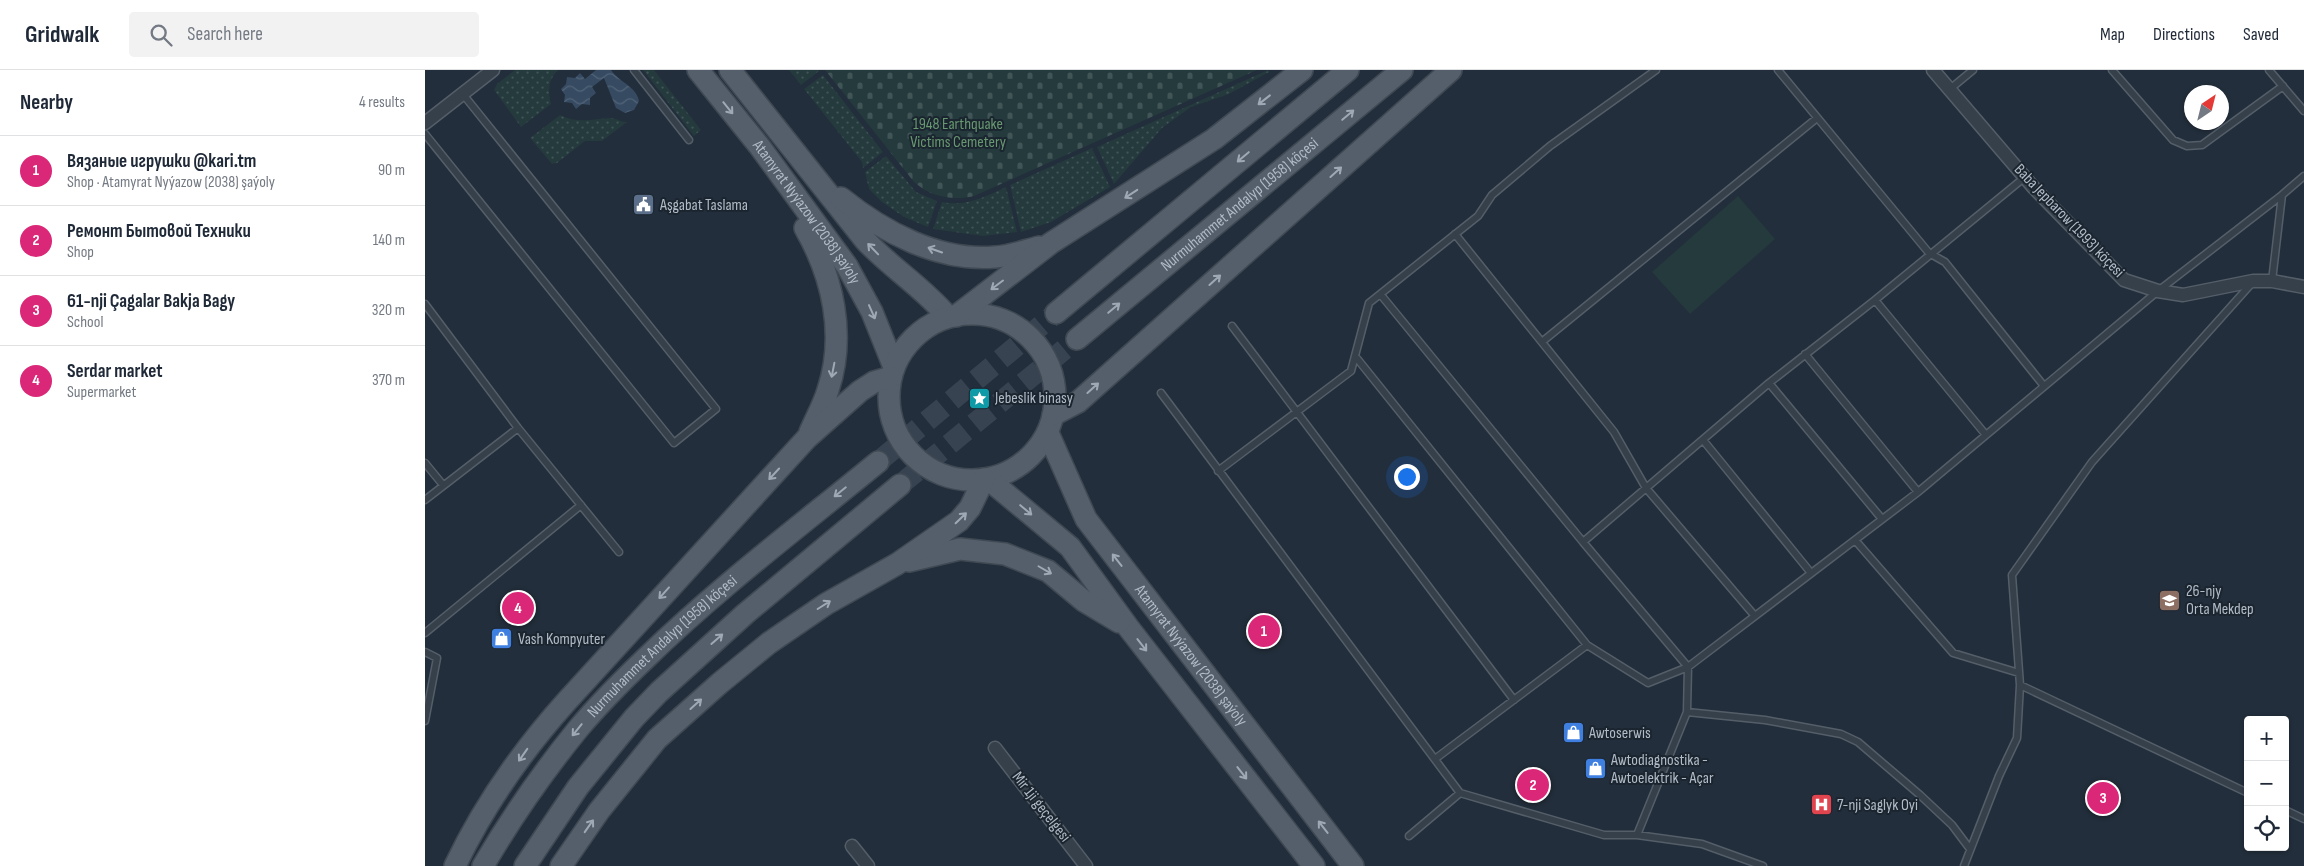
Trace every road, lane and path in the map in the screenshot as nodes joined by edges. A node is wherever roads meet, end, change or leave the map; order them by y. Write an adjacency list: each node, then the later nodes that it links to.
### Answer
1 (493, 70): 17 (street)
2 (634, 70): 22 (lane)
3 (697, 70): 23 (main road, Atamyrat Nyýazow (2038) şaýoly, one-way to 23)
4 (730, 70): 24 (main road, Atamyrat Nyýazow (2038) şaýoly)
5 (1302, 70): 29 (main road, one-way to 29)
6 (1348, 70): 38 (main road, one-way to 38)
7 (1403, 70): 41 (main road, Nurmuhammet Andalyp (1958) köçesi, one-way to 7)
8 (1451, 70): 50 (main road, one-way to 8)
9 (1656, 70): 28 (lane)
10 (1778, 70): 19 (lane)
11 (1933, 70): 16 (street, Baba Jepbarow (1993) köçesi)
12 (1973, 70): 16 (lane)
13 (2112, 70): 15 (lane)
14 (2269, 70): 15 (lane)
15 (2283, 86): 18 (lane)
16 (1950, 89): 25 (street, Baba Jepbarow (1993) köçesi)
17 (462, 94): 20 (street); 21 (lane)
18 (2304, 111)
19 (1817, 118): 30 (lane); 42 (lane)
20 (425, 123)
21 (425, 134)
22 (689, 140)
23 (761, 147): 45 (main road, Atamyrat Nyýazow (2038) şaýoly, one-way to 45); 53 (main road, one-way to 53)
24 (813, 176): 29 (main road, one-way to 24); 39 (main road, Atamyrat Nyýazow (2038) şaýoly, one-way to 24)
25 (2025, 176): 30 (lane); 34 (street, Baba Jepbarow (1993) köçesi)
26 (2304, 176): 27 (lane)
27 (2282, 195): 32 (lane); 34 (lane)
28 (1455, 234): 35 (lane); 42 (lane)
29 (1051, 243): 39 (main road, one-way to 39)
30 (1929, 253): 36 (lane); 47 (lane)
31 (2253, 281): 32 (street, Baba Jepbarow (1993) köçesi); 34 (street, Baba Jepbarow (1993) köçesi); 77 (lane)
32 (2272, 281): 33 (street, Baba Jepbarow (1993) köçesi)
33 (2304, 287)
34 (2158, 291): 47 (lane)
35 (1381, 295): 44 (lane); 67 (lane)
36 (1875, 300): 43 (lane); 52 (lane)
37 (425, 304): 51 (lane)
38 (1056, 313)
39 (952, 316): 45 (main road); 50 (main road)
40 (1232, 326): 49 (lane)
41 (1077, 339)
42 (1543, 341): 61 (lane)
43 (1805, 354): 46 (lane); 62 (lane)
44 (1355, 356): 49 (lane); 74 (lane)
45 (893, 372): 53 (main road); 58 (main road)
46 (1769, 383): 54 (lane); 65 (lane)
47 (2044, 386): 52 (lane)
48 (1161, 393): 57 (lane)
49 (1297, 412): 57 (lane); 79 (lane)
50 (1051, 424): 58 (main road); 100 (main road, Atamyrat Nyýazow (2038) şaýoly, one-way to 50)
51 (518, 428): 60 (lane); 64 (lane)
52 (1986, 436): 62 (lane)
53 (807, 438): 93 (main road, one-way to 93)
54 (1703, 440): 61 (lane); 70 (lane)
55 (878, 462): 94 (main road, Nurmuhammet Andalyp (1958) köçesi, one-way to 94)
56 (425, 463): 60 (lane)
57 (1218, 471): 84 (lane)
58 (986, 479): 69 (main road, one-way to 58); 72 (main road, Atamyrat Nyýazow (2038) şaýoly, one-way to 72)
59 (900, 485): 95 (main road, Nurmuhammet Andalyp (1958) köçesi, one-way to 59)
60 (443, 486): 63 (lane)
61 (1646, 488): 67 (lane); 71 (lane)
62 (1918, 492): 65 (lane)
63 (425, 500)
64 (581, 505): 68 (lane); 73 (lane)
65 (1883, 519): 66 (lane)
66 (1855, 540): 70 (lane); 77 (lane)
67 (1583, 542): 76 (lane)
68 (619, 552)
69 (897, 564): 72 (main road, one-way to 72); 96 (main road, one-way to 69)
70 (1811, 573): 71 (lane)
71 (1754, 615): 76 (lane)
72 (1128, 627): 99 (main road, Atamyrat Nyýazow (2038) şaýoly, one-way to 99)
73 (425, 633)
74 (1587, 645): 76 (lane); 79 (lane)
75 (425, 652): 80 (lane)
76 (1688, 666): 81 (lane)
77 (2019, 673): 78 (lane)
78 (2021, 685): 85 (lane); 92 (lane)
79 (1514, 700): 84 (lane)
80 (427, 704): 82 (lane)
81 (1687, 712): 89 (lane); 92 (lane)
82 (425, 720)
83 (995, 748): 98 (street, Mir 1ji geçelgesi)
84 (1435, 759): 86 (lane)
85 (2244, 791)
86 (1460, 793): 89 (lane); 90 (lane)
87 (2289, 812): 88 (lane)
88 (2304, 819)
89 (1637, 835): 101 (lane)
90 (1409, 836)
91 (853, 846): 97 (street)
92 (1970, 849): 102 (lane)
93 (455, 866)
94 (483, 866)
95 (525, 866)
96 (561, 866)
97 (868, 866)
98 (1086, 866)
99 (1314, 866)
100 (1353, 866)
101 (1763, 866)
102 (1964, 866)

